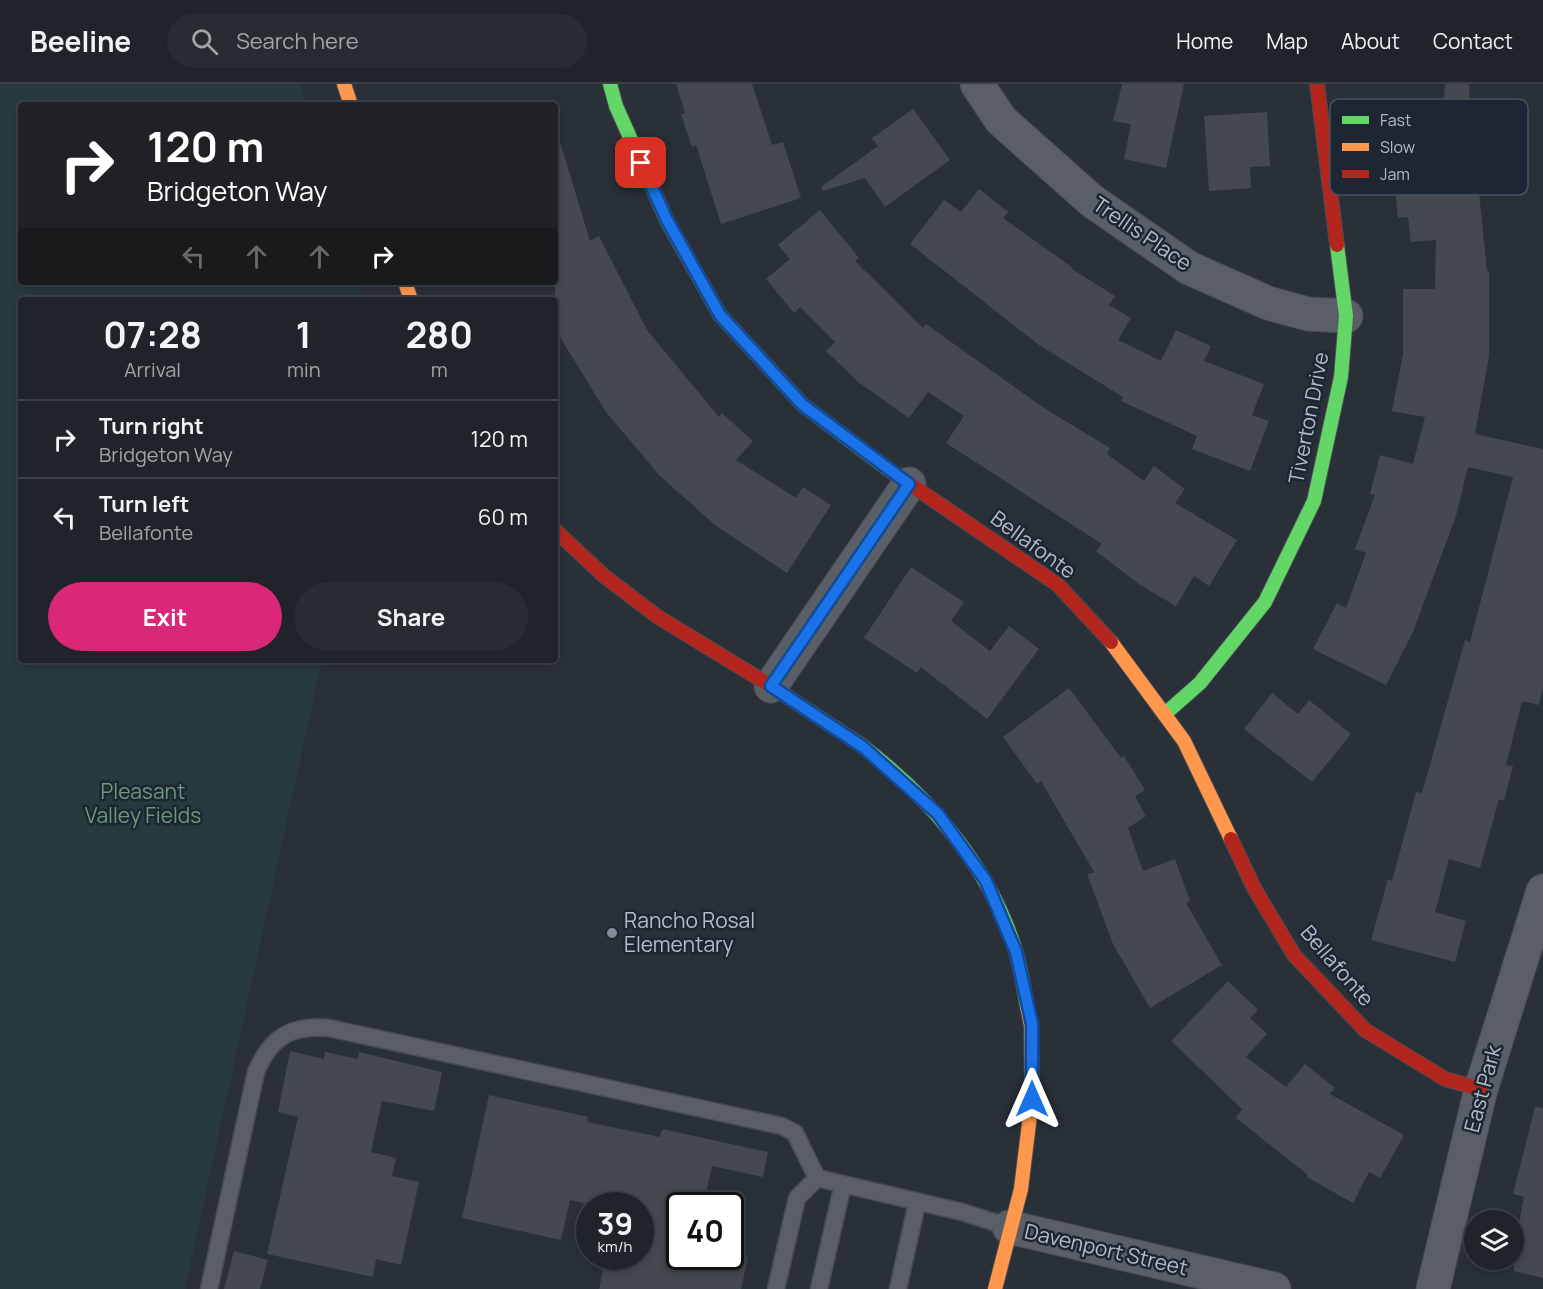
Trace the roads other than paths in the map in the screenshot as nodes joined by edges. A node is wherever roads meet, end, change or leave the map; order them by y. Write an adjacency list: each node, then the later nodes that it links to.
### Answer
1 (344, 84): 5 (street)
2 (610, 84): 9 (street, Bellafonte)
3 (977, 84): 8 (street, Trellis Place)
4 (1317, 84): 6 (street, Tiverton Drive)
5 (350, 102)
6 (1330, 188)
7 (1331, 195): 8 (street, Tiverton Drive)
8 (1346, 316): 12 (street, Tiverton Drive)
9 (909, 484): 11 (street); 12 (street, Bellafonte)
10 (558, 533): 11 (street)
11 (771, 686): 18 (street)
12 (1166, 712): 14 (street, Bellafonte)
13 (1543, 891): 14 (street, East Park)
14 (1481, 1089): 25 (street, East Park)
15 (817, 1178): 16 (lane); 19 (lane); 20 (lane)
16 (843, 1184): 17 (lane); 21 (lane)
17 (917, 1203): 18 (lane); 22 (lane)
18 (1009, 1227): 23 (street); 24 (street, Davenport Street)
19 (209, 1289)
20 (776, 1289)
21 (819, 1289)
22 (898, 1289)
23 (995, 1289)
24 (1274, 1289)
25 (1433, 1289)

